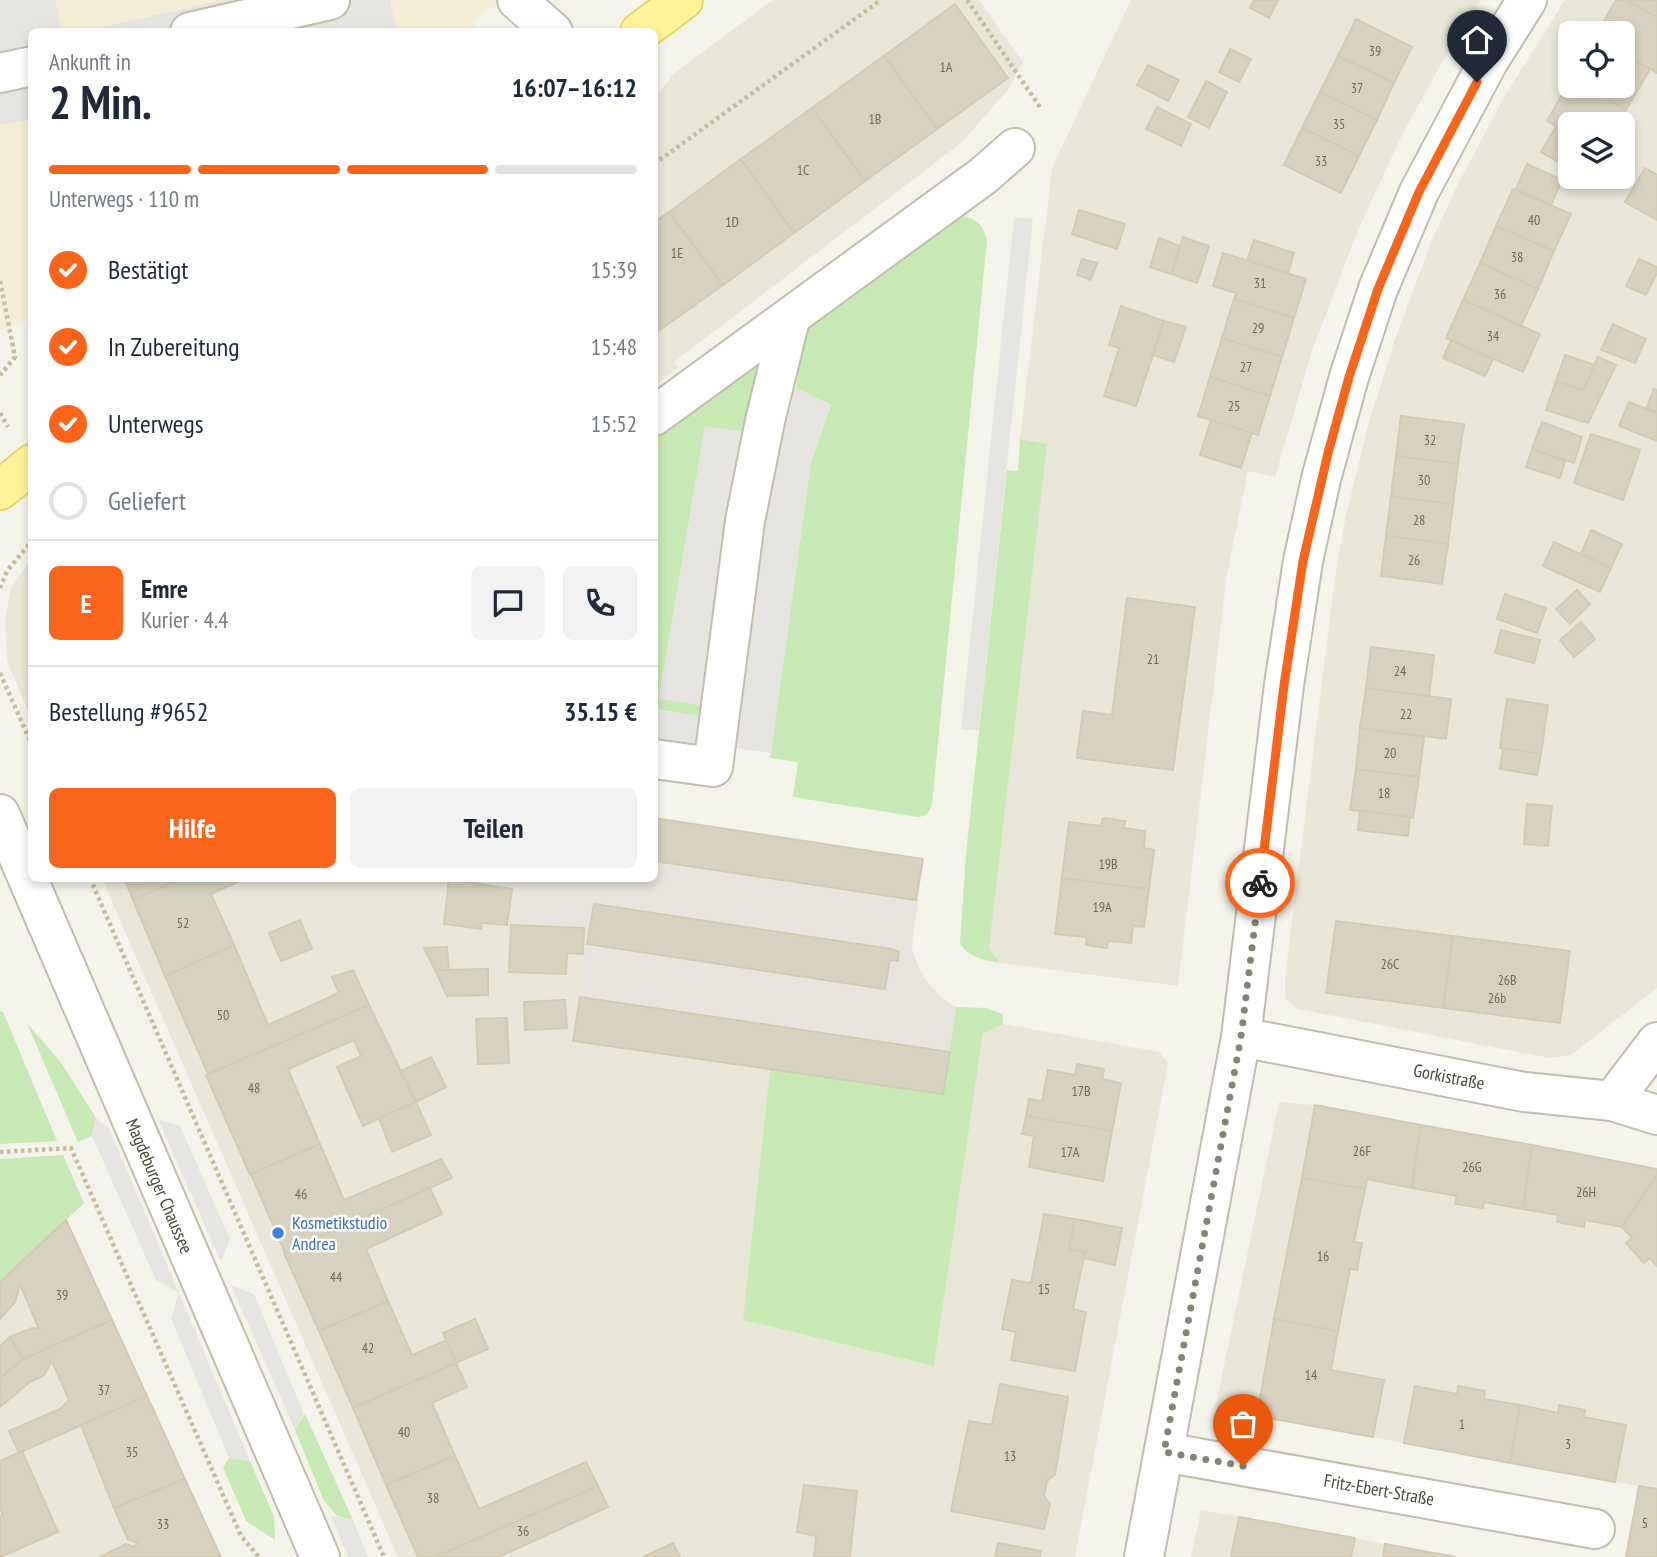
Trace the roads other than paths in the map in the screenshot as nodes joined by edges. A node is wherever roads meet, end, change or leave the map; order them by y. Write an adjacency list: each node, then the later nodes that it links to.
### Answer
1 (330, 0): 5 (street)
2 (517, 0): 6 (street)
3 (683, 0): 7 (main road)
4 (1527, 0): 19 (street)
5 (208, 28)
6 (548, 28)
7 (645, 28)
8 (28, 67): 9 (street)
9 (0, 73)
10 (1016, 148): 11 (street)
11 (790, 319): 12 (street); 15 (street)
12 (658, 413)
13 (28, 467): 14 (main road)
14 (0, 490)
15 (658, 760)
16 (0, 814): 17 (street, Magdeburger Chaussee)
17 (28, 879)
18 (29, 882): 25 (street, Magdeburger Chaussee)
19 (1241, 1037): 21 (street, Gorkistraße); 23 (street)
20 (1657, 1042): 21 (street)
21 (1612, 1101): 22 (street, Gorkistraße)
22 (1657, 1115)
23 (1164, 1452): 24 (street, Fritz-Ebert-Straße); 26 (street)
24 (1595, 1529)
25 (320, 1557)
26 (1144, 1557)

